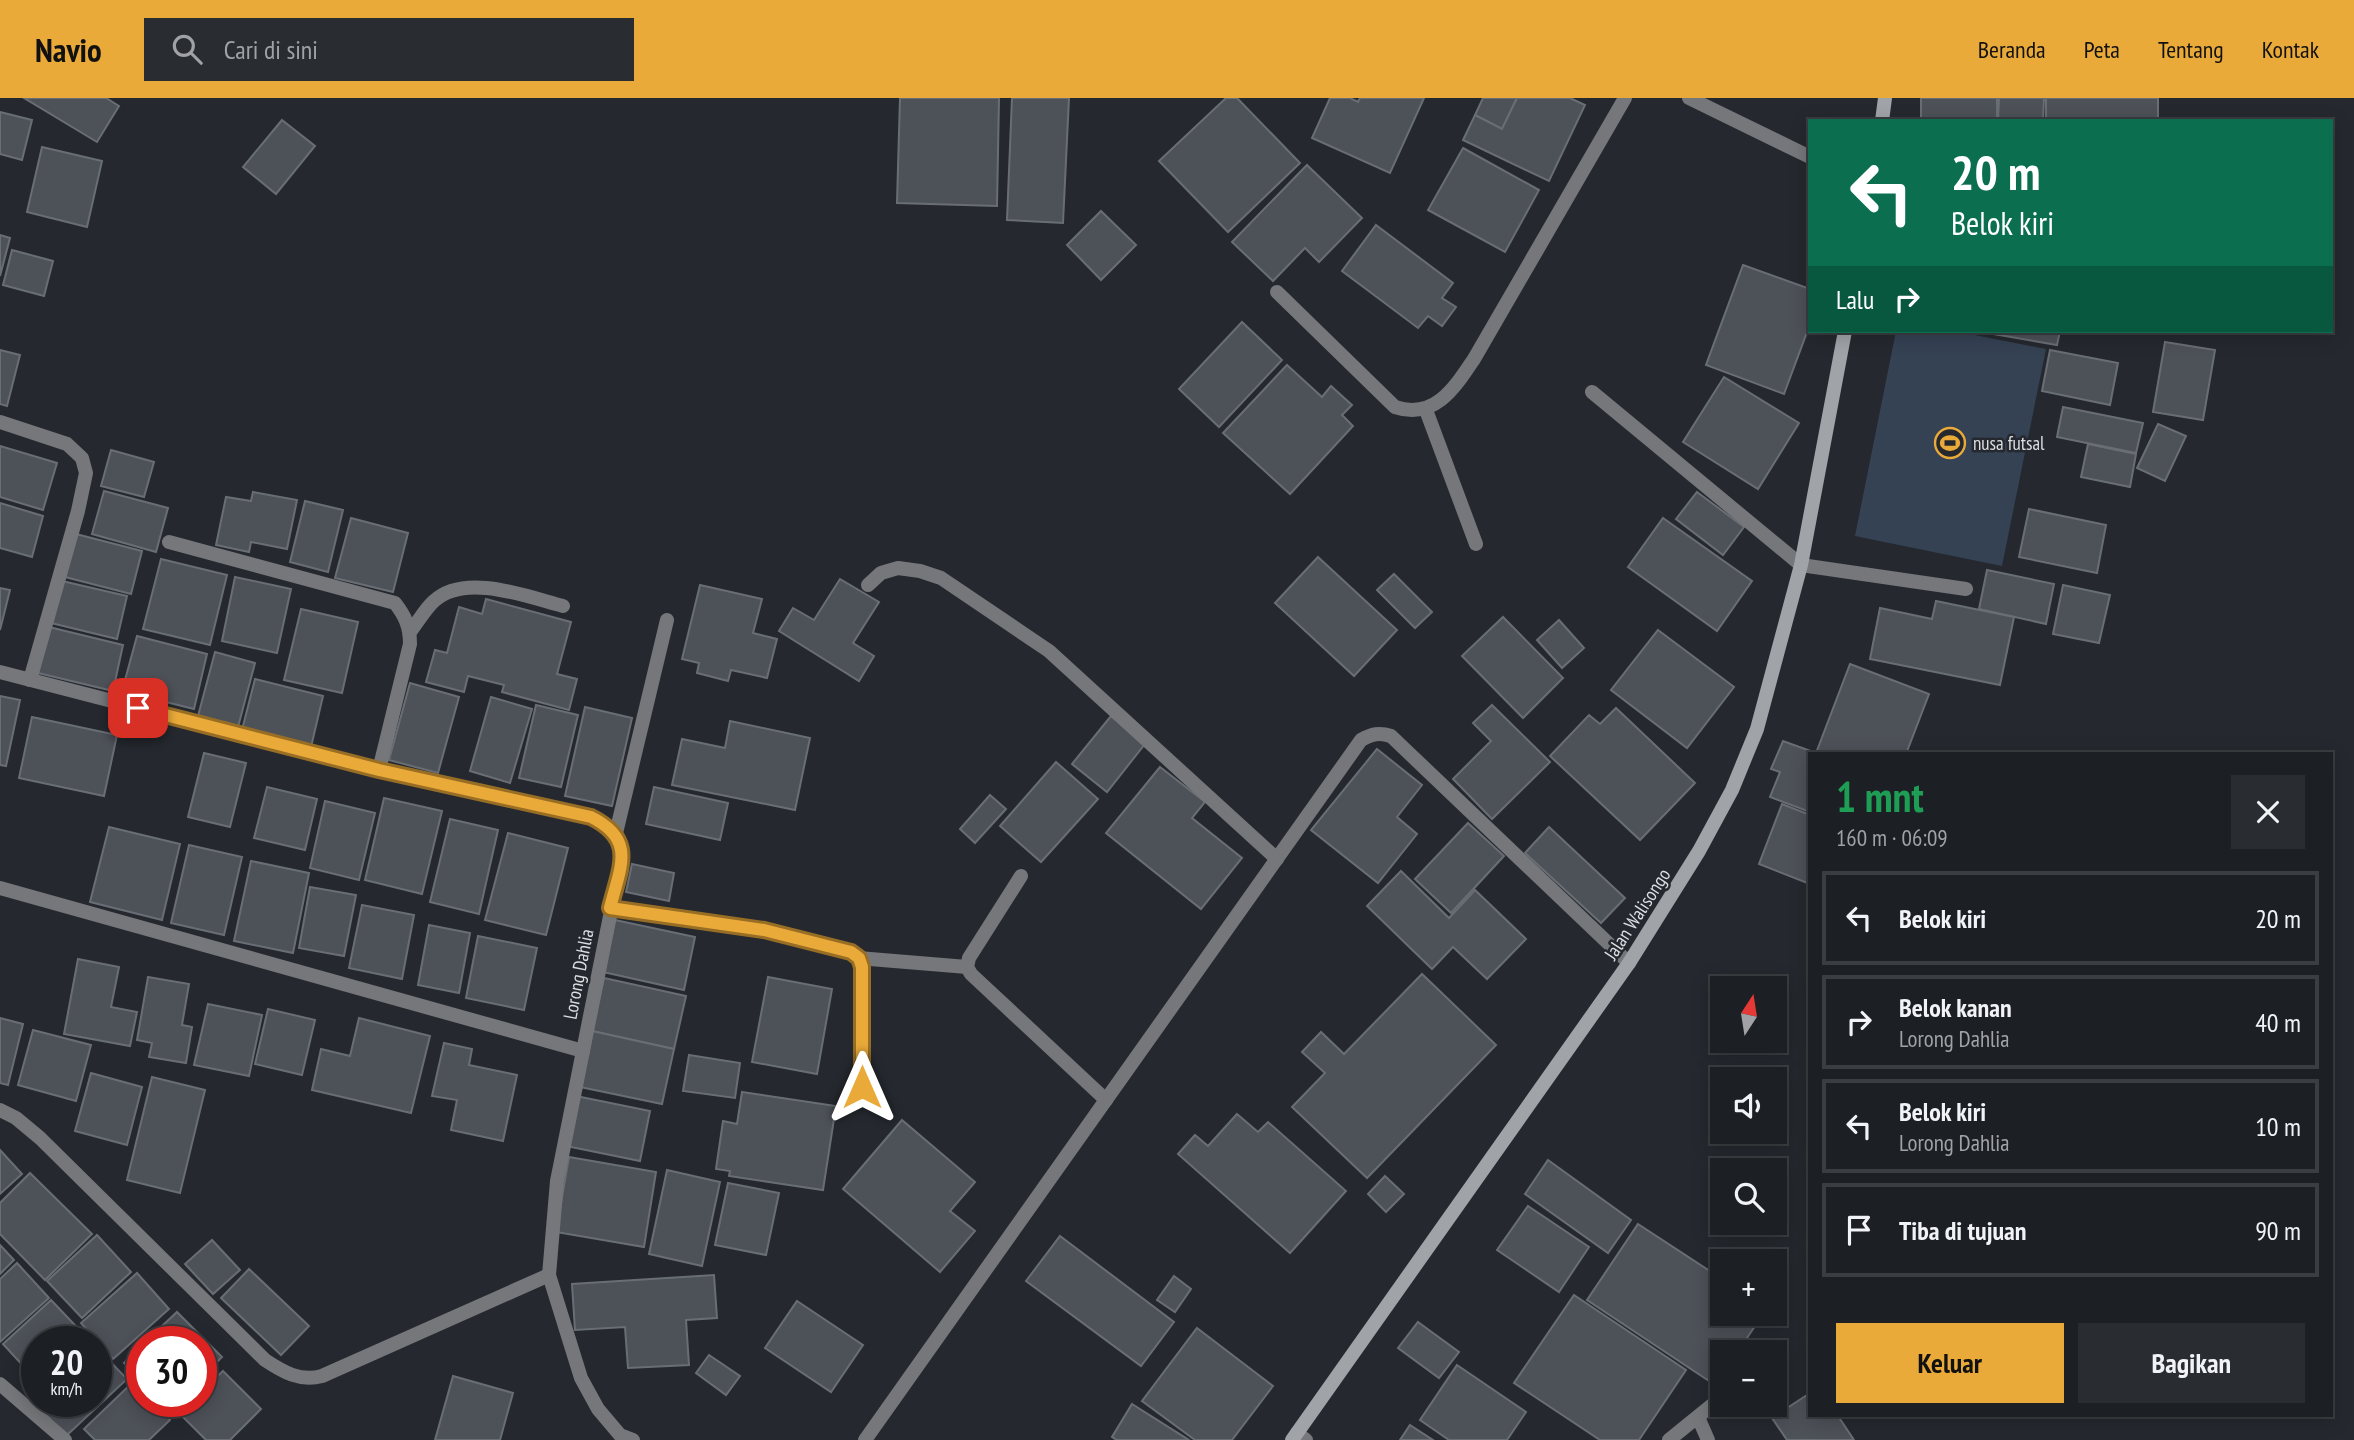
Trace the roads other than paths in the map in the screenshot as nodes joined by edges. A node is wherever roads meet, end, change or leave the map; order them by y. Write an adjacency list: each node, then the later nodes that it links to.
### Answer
1 (1625, 98): 9 (street)
2 (1689, 98): 5 (street)
3 (1885, 98): 4 (street)
4 (1882, 119)
5 (1808, 156)
6 (1277, 292): 9 (street)
7 (1844, 333): 13 (street, Jalan Walisongo)
8 (1592, 392): 13 (street)
9 (1426, 410): 12 (street)
10 (0, 422): 20 (street)
11 (169, 542): 18 (street)
12 (1476, 544)
13 (1801, 565): 15 (street); 28 (street, Jalan Walisongo)
14 (868, 585): 23 (street)
15 (1966, 589)
16 (563, 606): 18 (street)
17 (667, 620): 22 (street, Lorong Dahlia)
18 (410, 632): 21 (street)
19 (0, 672): 20 (street)
20 (30, 680): 21 (street)
21 (379, 770): 22 (street)
22 (616, 833): 26 (street, Lorong Dahlia)
23 (1277, 859): 28 (street); 32 (street)
24 (1021, 876): 29 (street)
25 (0, 888): 30 (street)
26 (610, 908): 27 (street); 30 (street, Lorong Dahlia)
27 (859, 958): 29 (street); 31 (street)
28 (1629, 963): 39 (street, Jalan Walisongo)
29 (967, 967): 32 (street)
30 (583, 1051): 34 (street, Lorong Dahlia)
31 (862, 1087)
32 (1106, 1100): 41 (street)
33 (0, 1110): 34 (street)
34 (549, 1275): 38 (street, Lorong Dahlia)
35 (0, 1384): 40 (street)
36 (1710, 1407): 37 (street)
37 (1698, 1417): 42 (street); 43 (street)
38 (624, 1438)
39 (1298, 1438)
40 (65, 1440)
41 (865, 1440)
42 (1669, 1440)
43 (1707, 1440)

